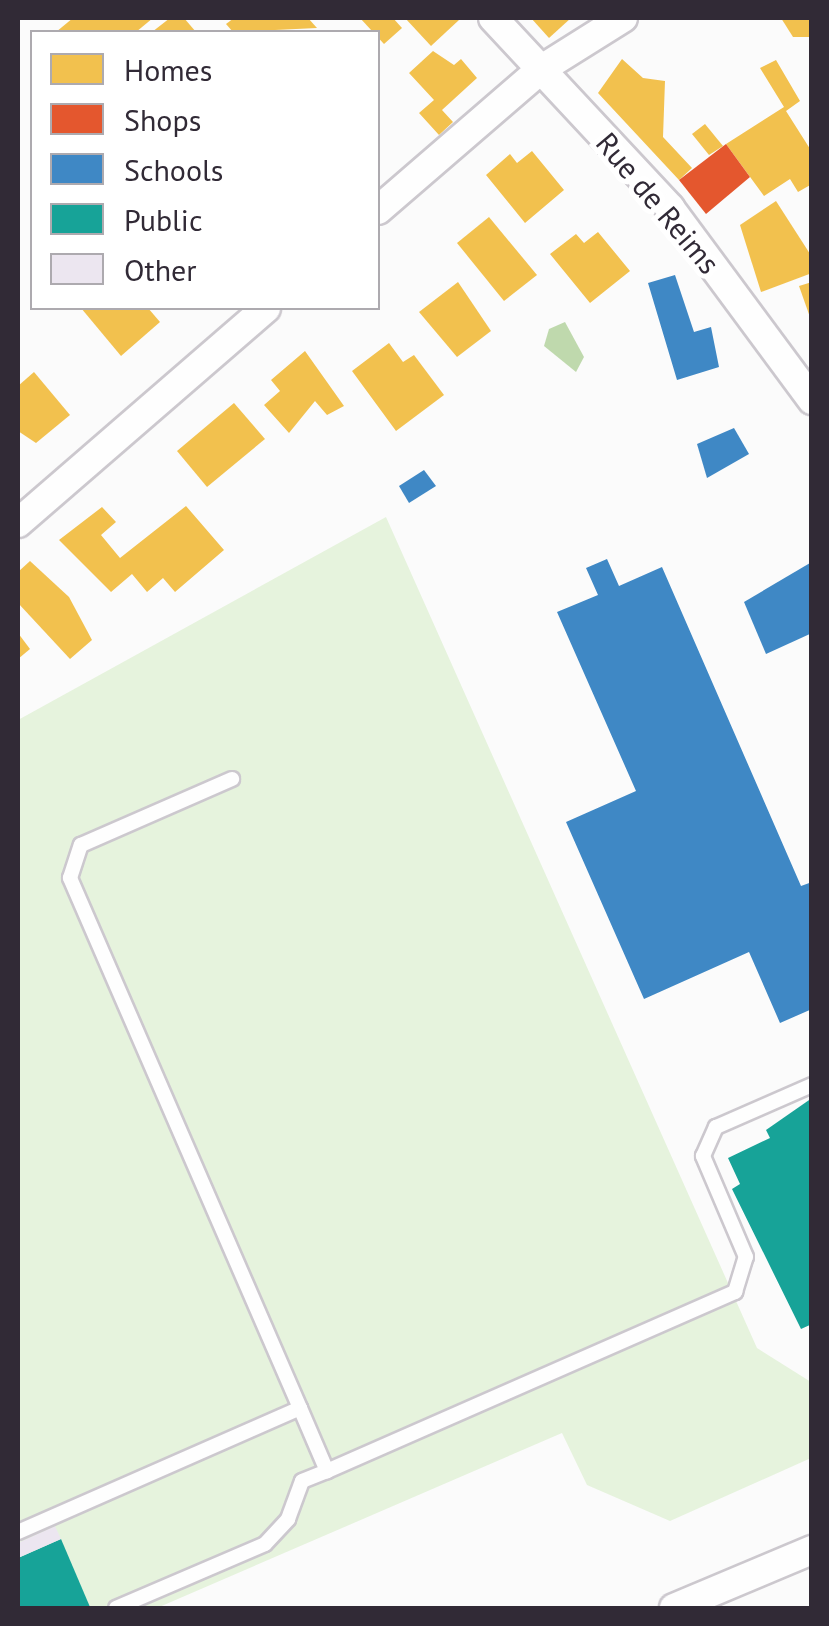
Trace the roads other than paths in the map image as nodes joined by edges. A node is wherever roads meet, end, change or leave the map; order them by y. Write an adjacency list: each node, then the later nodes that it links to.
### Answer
1 (493, 18): 3 (street, Rue de Reims)
2 (623, 18): 3 (street)
3 (540, 70): 4 (street); 6 (street, Rue de Reims)
4 (380, 208)
5 (264, 310): 7 (street)
6 (812, 400)
7 (18, 523)
8 (232, 779): 10 (lane)
9 (812, 1085): 11 (lane)
10 (300, 1408): 11 (lane); 12 (lane)
11 (327, 1470): 14 (lane)
12 (18, 1532)
13 (812, 1550): 15 (street)
14 (116, 1608)
15 (674, 1608)

